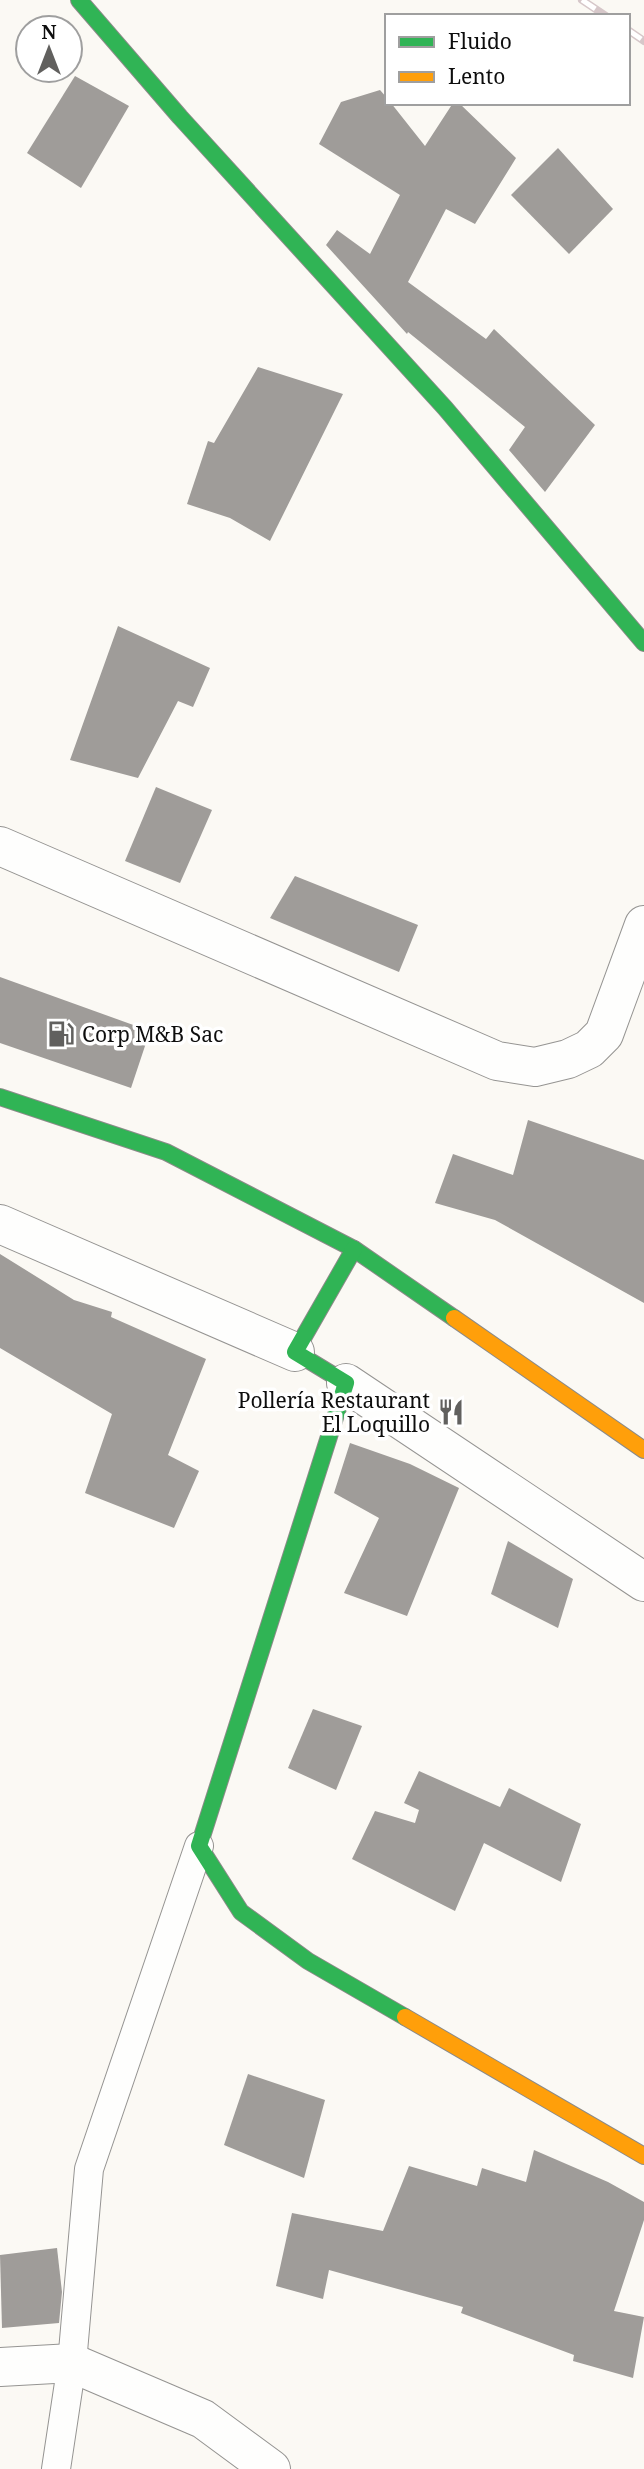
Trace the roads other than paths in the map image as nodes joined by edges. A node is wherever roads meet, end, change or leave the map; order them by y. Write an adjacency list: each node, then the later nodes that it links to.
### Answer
1 (79, 0): 2 (main road)
2 (644, 643)
3 (0, 846): 4 (street)
4 (644, 925)
5 (0, 1097): 7 (main road)
6 (0, 1224): 8 (street)
7 (354, 1248): 8 (main road); 10 (main road)
8 (295, 1352): 9 (main road)
9 (346, 1383): 11 (street); 12 (main road)
10 (644, 1450)
11 (644, 1582)
12 (200, 1846): 13 (main road); 14 (lane)
13 (644, 2156)
14 (72, 2363): 15 (street); 16 (lane); 17 (street)
15 (0, 2367)
16 (56, 2469)
17 (271, 2469)

